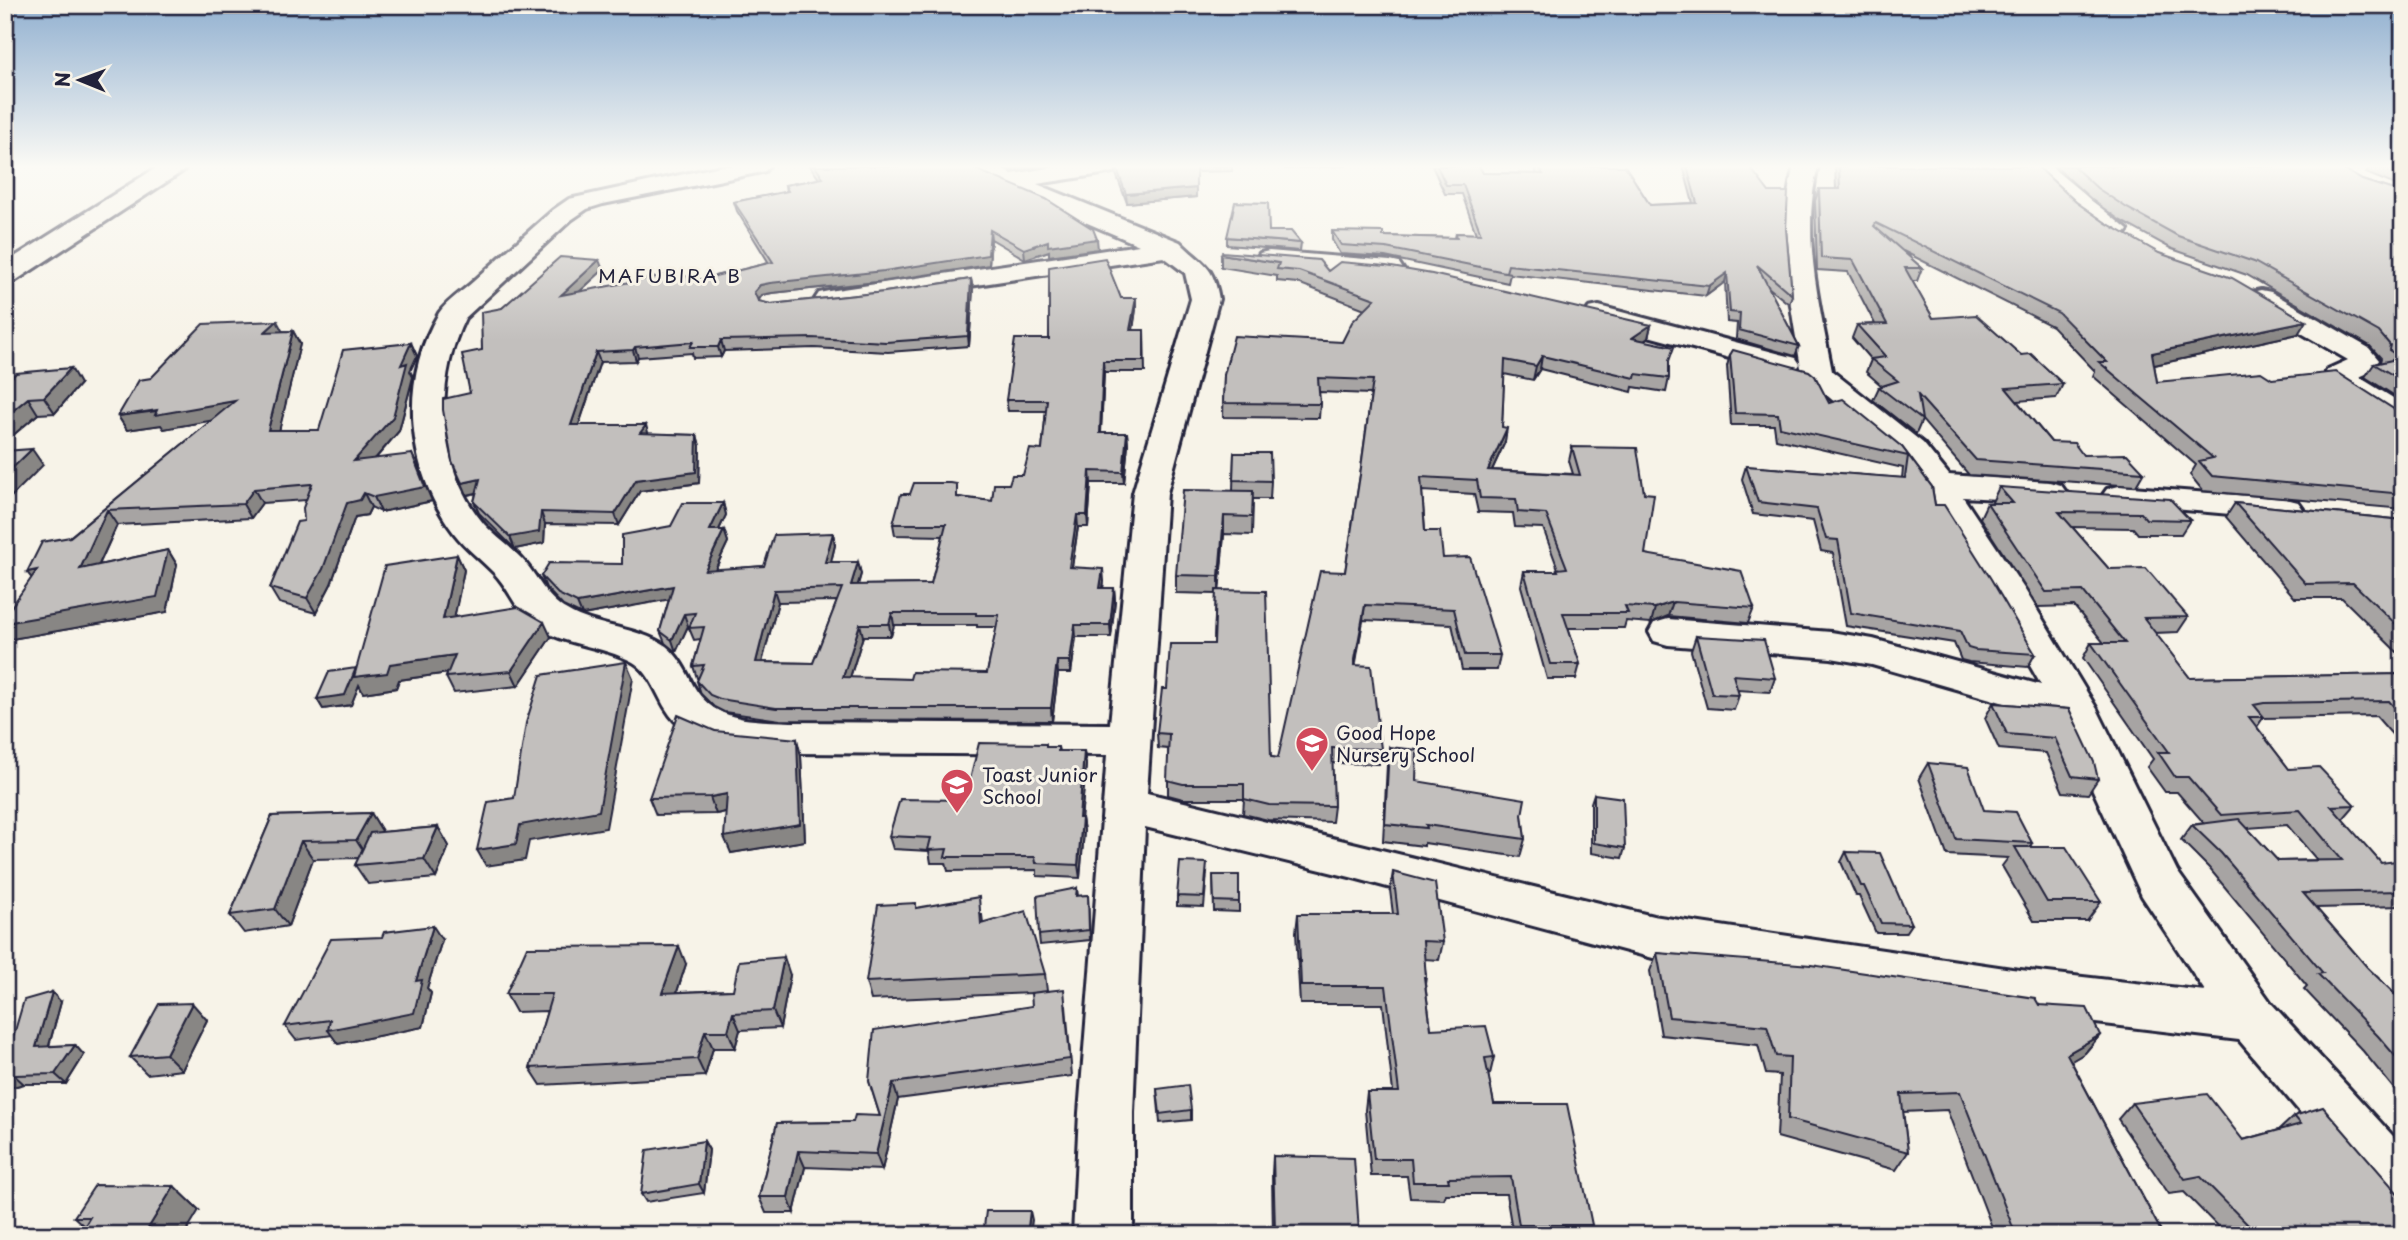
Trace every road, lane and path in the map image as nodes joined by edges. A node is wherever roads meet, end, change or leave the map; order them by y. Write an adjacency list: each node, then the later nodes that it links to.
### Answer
1 (85, 224): 9 (street)
2 (552, 224): 19 (street)
3 (1110, 224): 7 (street)
4 (1795, 224): 13 (street)
5 (2108, 224): 6 (street)
6 (2141, 245)
7 (1167, 248): 8 (street); 11 (street); 19 (street)
8 (1420, 274)
9 (5, 275)
10 (2236, 283): 14 (street)
11 (800, 302)
12 (1575, 309): 13 (street)
13 (1817, 374): 15 (street)
14 (2403, 418)
15 (1938, 485): 16 (street); 18 (street)
16 (2315, 513)
17 (1668, 632): 18 (street)
18 (2076, 709): 21 (street)
19 (1129, 740): 20 (street)
20 (1124, 805): 21 (street); 23 (street)
21 (2253, 1019): 22 (street)
22 (2403, 1190)
23 (1102, 1235)

